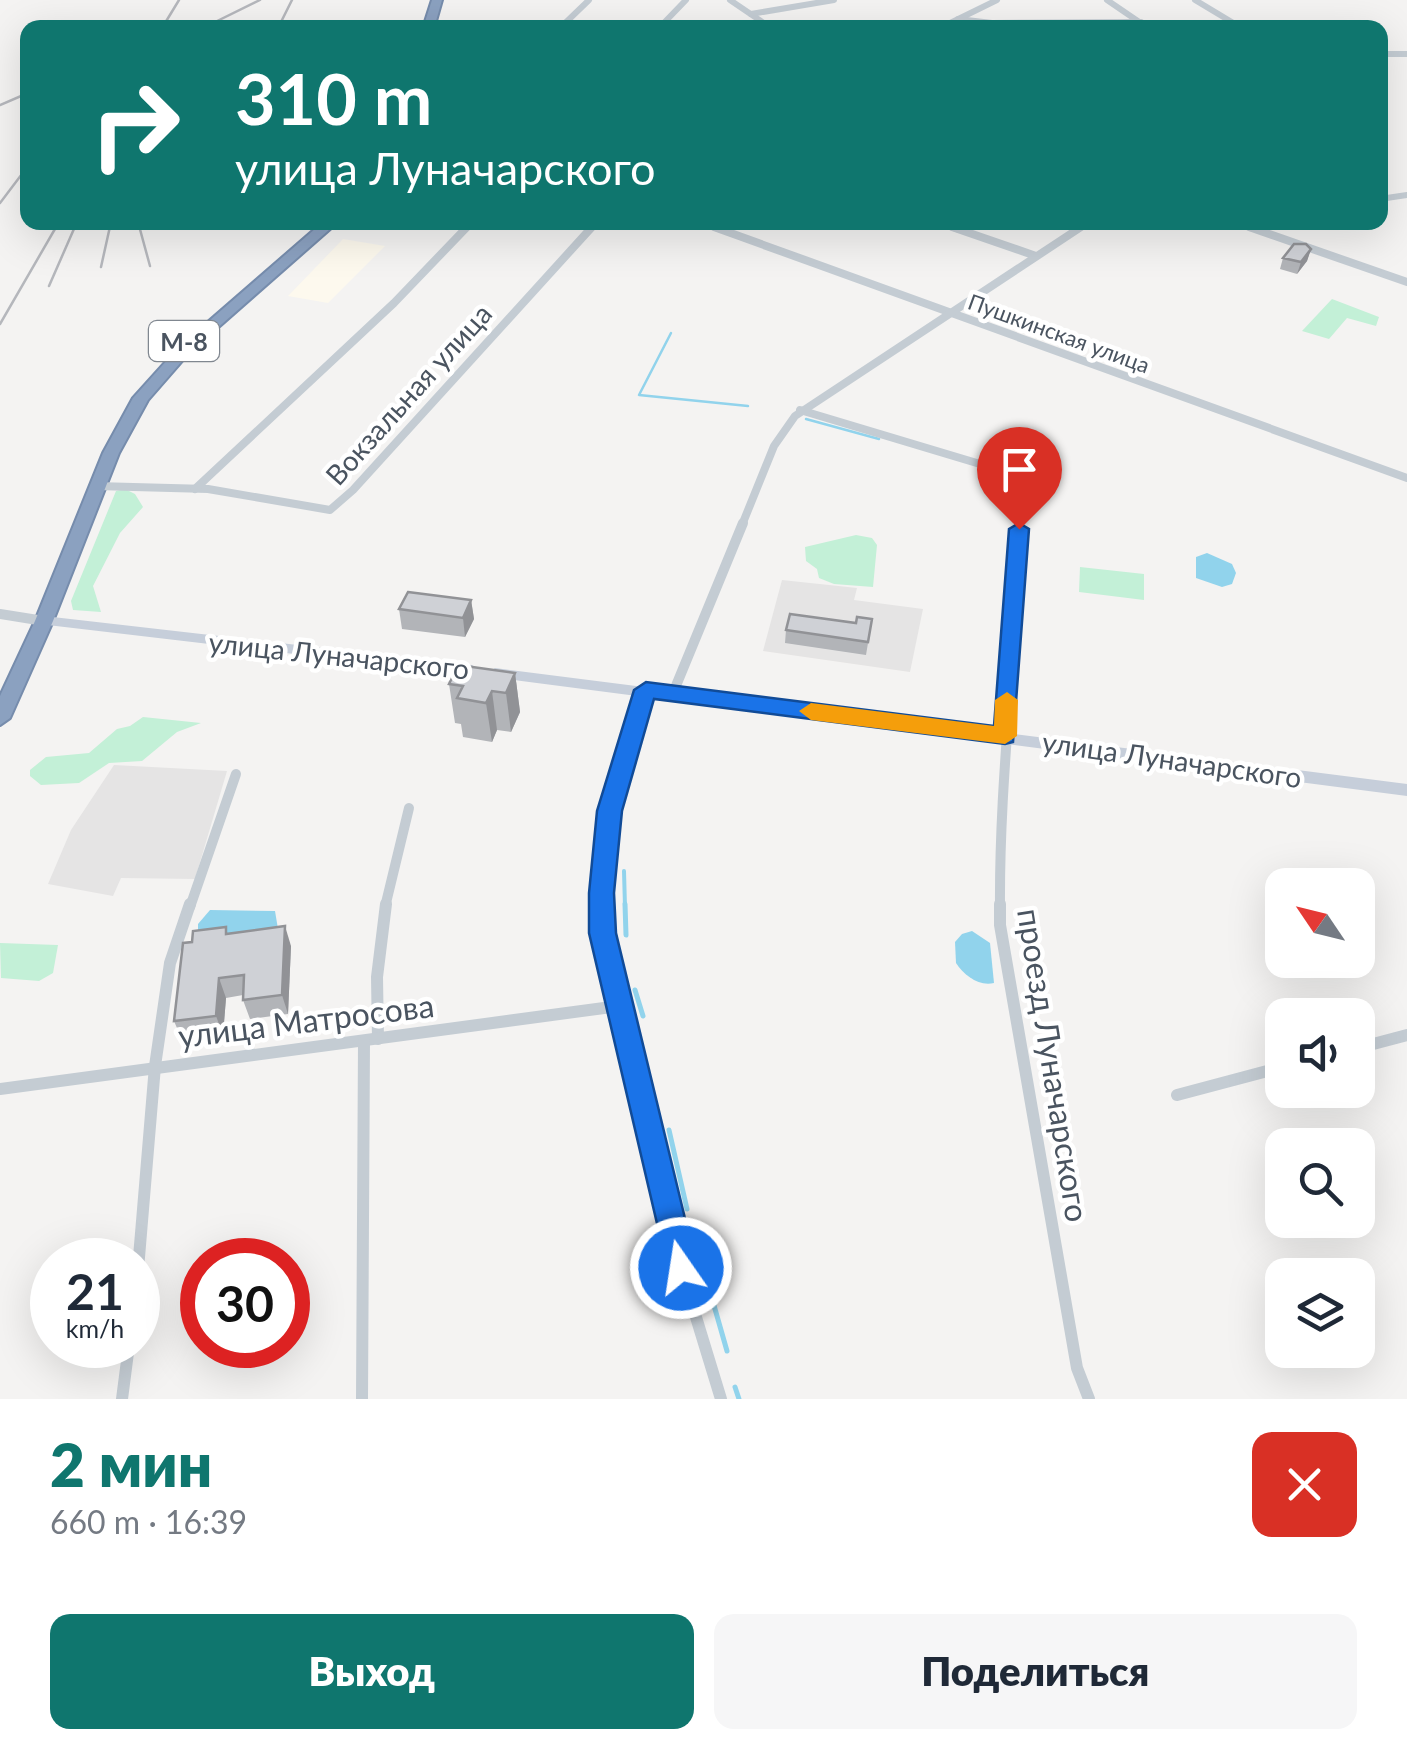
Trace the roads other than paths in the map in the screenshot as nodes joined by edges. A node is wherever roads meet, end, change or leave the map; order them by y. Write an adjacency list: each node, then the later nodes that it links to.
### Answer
1 (589, 0): 10 (street)
2 (686, 0): 11 (street)
3 (730, 0): 8 (street)
4 (834, 0): 8 (street)
5 (998, 0): 9 (street)
6 (1108, 0): 14 (street)
7 (1195, 0): 15 (street)
8 (751, 14): 12 (street)
9 (958, 19): 13 (street)
10 (568, 20)
11 (667, 20)
12 (760, 20)
13 (965, 20)
14 (1137, 20)
15 (1229, 20)
16 (313, 230): 32 (highway, М-8)
17 (323, 230): 29 (highway, М-8)
18 (464, 230): 30 (street)
19 (590, 230): 30 (street, Вокзальная улица)
20 (720, 230): 26 (street, Пушкинская улица)
21 (960, 230): 24 (street)
22 (1077, 230): 24 (street)
23 (1256, 230): 25 (street)
24 (1036, 256): 26 (street)
25 (1407, 282)
26 (950, 313): 27 (street); 28 (street, Пушкинская улица)
27 (800, 410): 35 (street); 37 (street, проезд Луначарского)
28 (1407, 478)
29 (96, 486): 30 (street, Вокзальная улица); 32 (highway, М-8)
30 (194, 490)
31 (0, 614): 32 (street)
32 (38, 620): 33 (highway, М-8); 34 (street, улица Луначарского); 36 (highway, М-8)
33 (0, 689)
34 (646, 690): 35 (street, улица Луначарского); 41 (street)
35 (673, 693): 37 (street, улица Луначарского)
36 (0, 718)
37 (1005, 736): 39 (street, улица Луначарского); 54 (street, проезд Луначарского)
38 (236, 774): 45 (street)
39 (1407, 790)
40 (409, 808): 43 (street)
41 (619, 1006): 43 (street, улица Матросова); 53 (street)
42 (1407, 1035): 44 (street)
43 (371, 1040): 45 (street, улица Матросова); 52 (street)
44 (1375, 1043)
45 (155, 1066): 47 (street, улица Матросова); 49 (street)
46 (1265, 1072): 48 (street)
47 (0, 1090)
48 (1177, 1095)
49 (141, 1238)
50 (125, 1368): 51 (street)
51 (122, 1399)
52 (362, 1399)
53 (722, 1399)
54 (1089, 1399)

